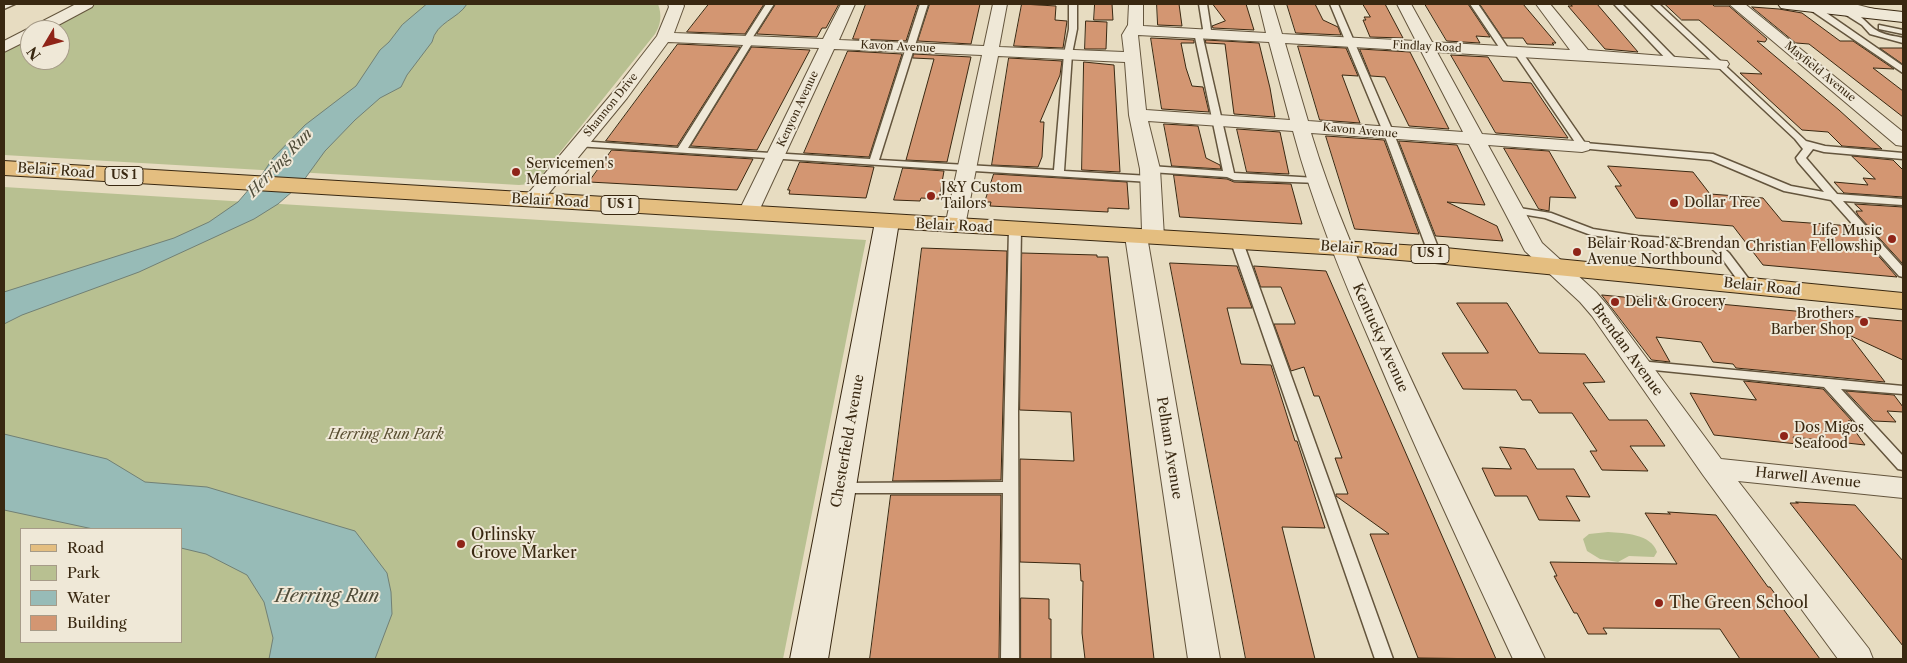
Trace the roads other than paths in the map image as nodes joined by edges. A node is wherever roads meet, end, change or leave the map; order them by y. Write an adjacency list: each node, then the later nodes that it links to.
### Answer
1 (11, 4): 20 (lane)
2 (87, 4): 23 (street)
3 (677, 4): 27 (street, Shannon Drive)
4 (770, 4): 30 (lane)
5 (848, 4): 32 (street, Kenyon Avenue)
6 (924, 4): 35 (lane)
7 (1000, 4): 38 (street)
8 (1072, 4): 39 (lane)
9 (1136, 4): 24 (street, Pelham Avenue)
10 (1203, 4): 26 (lane)
11 (1266, 4): 28 (street, Kentucky Avenue)
12 (1334, 4): 33 (lane)
13 (1404, 4): 36 (street, Brendan Avenue)
14 (1474, 4): 37 (lane)
15 (1544, 4): 40 (street)
16 (1618, 4): 42 (lane)
17 (1655, 4): 43 (lane)
18 (1736, 4): 50 (street, Mayfield Avenue)
19 (1787, 4): 21 (street)
20 (4, 7)
21 (1843, 8): 22 (street); 25 (lane); 31 (lane); 44 (lane)
22 (1903, 18)
23 (56, 20)
24 (1132, 30): 26 (street, Findlay Road); 41 (street, Pelham Avenue)
25 (1903, 32)
26 (1202, 34): 28 (street, Findlay Road); 46 (lane)
27 (664, 37): 30 (street, Kavon Avenue); 52 (street, Shannon Drive)
28 (1275, 38): 33 (street, Findlay Road); 47 (street, Kentucky Avenue)
29 (20, 39): 34 (street)
30 (747, 40): 32 (street, Kavon Avenue); 54 (lane)
31 (1903, 41)
32 (829, 43): 35 (street, Kavon Avenue); 55 (street, Kenyon Avenue)
33 (1349, 43): 36 (street, Findlay Road); 48 (lane)
34 (4, 47)
35 (910, 47): 38 (street, Kavon Avenue); 57 (lane)
36 (1426, 47): 37 (street, Findlay Road); 49 (street, Brendan Avenue)
37 (1511, 51): 40 (street, Findlay Road); 53 (lane)
38 (990, 52): 39 (street, Kavon Avenue); 58 (street)
39 (1068, 54): 41 (street, Kavon Avenue); 60 (lane)
40 (1583, 55): 42 (street, Findlay Road)
41 (1132, 57): 45 (street, Pelham Avenue)
42 (1672, 60): 43 (street, Findlay Road)
43 (1721, 64): 51 (lane)
44 (1903, 70)
45 (1138, 115): 46 (street, Kavon Avenue); 61 (street, Pelham Avenue)
46 (1217, 121): 47 (street, Kavon Avenue); 62 (lane)
47 (1300, 126): 48 (street, Kavon Avenue); 63 (street, Kentucky Avenue)
48 (1389, 134): 49 (street, Kavon Avenue); 75 (lane)
49 (1475, 139): 53 (street, Kavon Avenue); 67 (street, Brendan Avenue)
50 (1903, 141)
51 (1803, 143): 56 (lane); 64 (lane)
52 (579, 144): 54 (lane); 65 (street, Shannon Drive)
53 (1582, 146): 64 (lane)
54 (681, 151): 55 (lane)
55 (776, 156): 57 (lane); 68 (street, Kenyon Avenue)
56 (1903, 156)
57 (874, 161): 58 (lane)
58 (967, 167): 60 (lane); 70 (street)
59 (4, 168): 65 (main road, Belair Road / US 1)
60 (1059, 173): 61 (lane)
61 (1150, 174): 62 (lane); 72 (street, Pelham Avenue)
62 (1229, 174): 63 (lane)
63 (1316, 181): 74 (street, Kentucky Avenue)
64 (1834, 197): 66 (lane); 77 (lane)
65 (533, 200): 68 (main road, Belair Road / US 1)
66 (1903, 202)
67 (1513, 210): 76 (street, Brendan Avenue); 78 (lane)
68 (748, 213): 69 (main road, Belair Road / US 1)
69 (887, 222): 70 (main road, Belair Road / US 1); 85 (street, Chesterfield Avenue)
70 (955, 226): 71 (main road, Belair Road / US 1)
71 (1015, 230): 72 (main road, Belair Road / US 1); 86 (lane)
72 (1145, 237): 73 (main road, Belair Road / US 1); 90 (street, Pelham Avenue)
73 (1237, 242): 74 (main road, Belair Road / US 1); 91 (lane)
74 (1341, 248): 75 (main road, Belair Road / US 1); 92 (street, Kentucky Avenue)
75 (1435, 254): 76 (main road, Belair Road / US 1)
76 (1555, 267): 78 (main road, Belair Road / US 1); 80 (street, Brendan Avenue)
77 (1903, 274)
78 (1748, 286): 79 (main road, Belair Road / US 1)
79 (1903, 301)
80 (1639, 365): 81 (lane); 84 (street, Brendan Avenue)
81 (1828, 383): 82 (lane); 83 (lane)
82 (1903, 390)
83 (1903, 465)
84 (1713, 468): 87 (street, Harwell Avenue); 93 (street, Brendan Avenue)
85 (840, 488): 86 (lane); 88 (street, Chesterfield Avenue)
86 (1010, 488): 89 (lane)
87 (1903, 488)
88 (809, 659)
89 (1010, 659)
90 (1204, 659)
91 (1384, 659)
92 (1529, 659)
93 (1857, 659)

